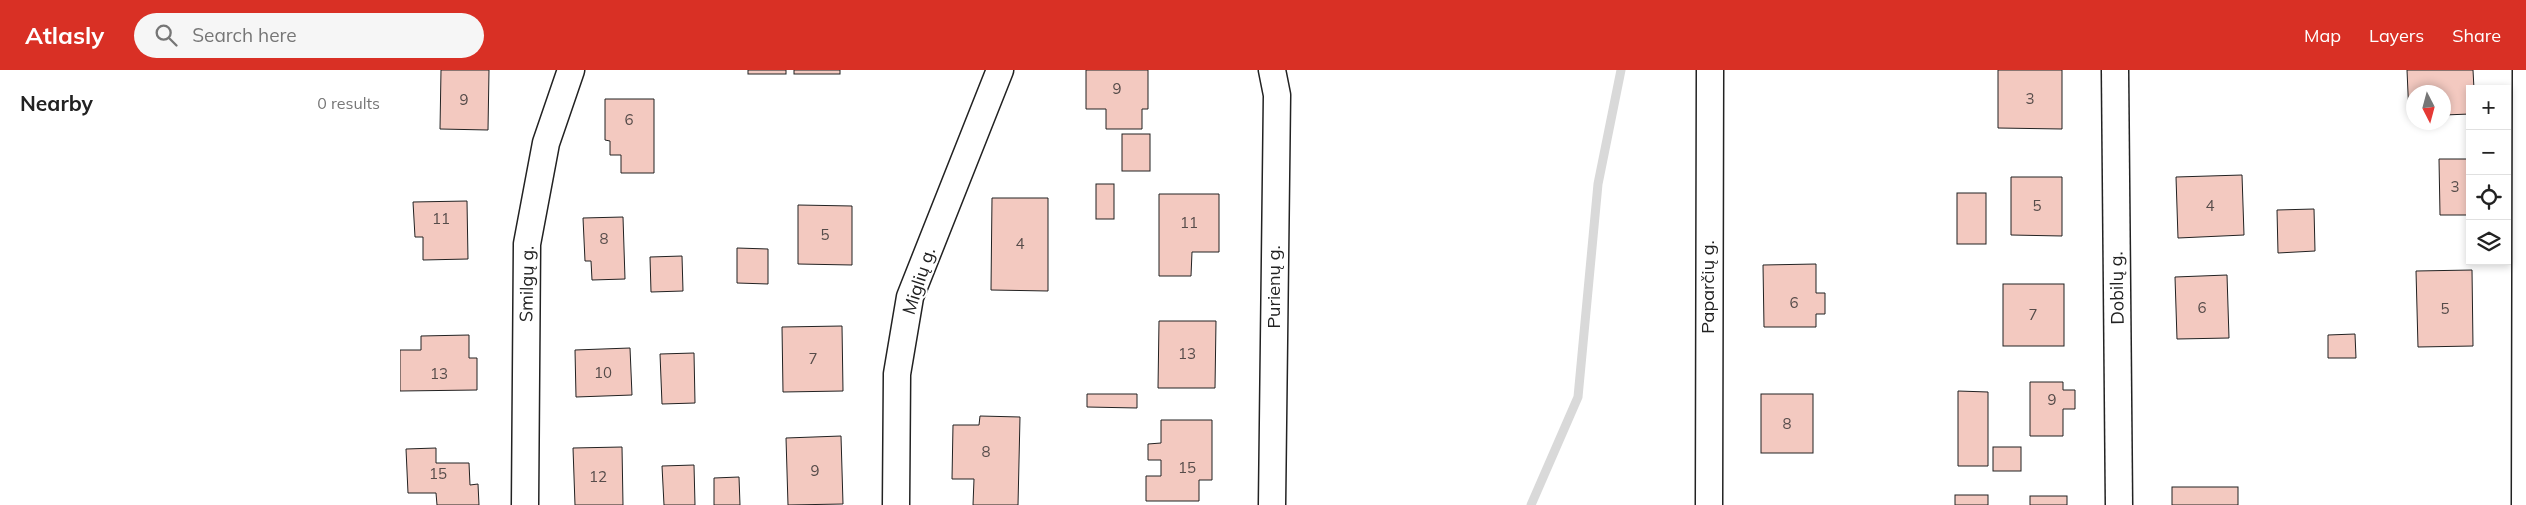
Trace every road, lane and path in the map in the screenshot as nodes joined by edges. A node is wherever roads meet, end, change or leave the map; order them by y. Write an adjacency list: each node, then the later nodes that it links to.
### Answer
1 (571, 70): 8 (street, Smilgų g.)
2 (1000, 70): 9 (street, Miglių g.)
3 (1272, 70): 10 (street, Purienų g.)
4 (1710, 70): 11 (street, Paparčių g.)
5 (2115, 70): 12 (street, Dobilų g.)
6 (2526, 70): 7 (street)
7 (2526, 92): 13 (street)
8 (525, 505)
9 (896, 505)
10 (1272, 505)
11 (1709, 505)
12 (2119, 505)
13 (2525, 505)

